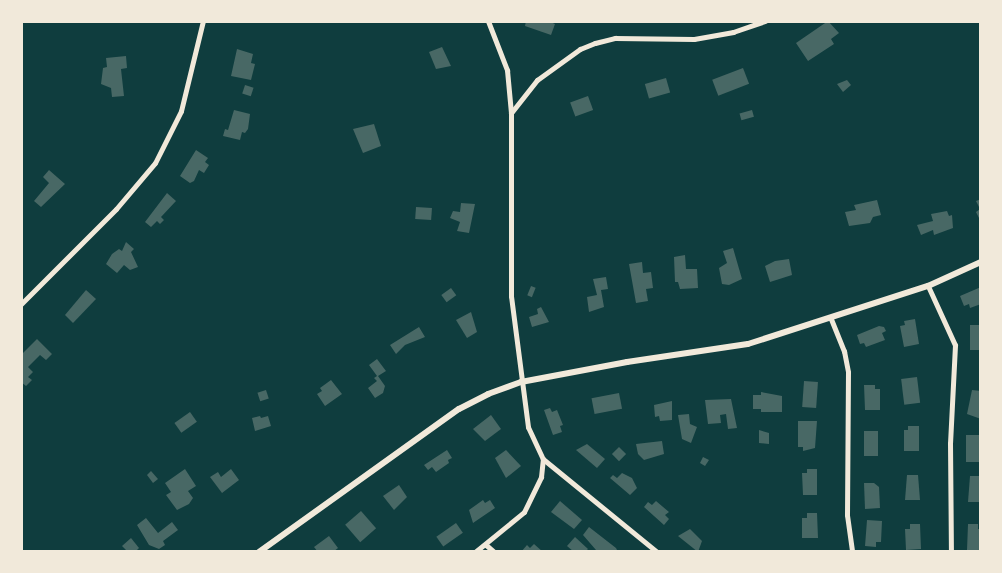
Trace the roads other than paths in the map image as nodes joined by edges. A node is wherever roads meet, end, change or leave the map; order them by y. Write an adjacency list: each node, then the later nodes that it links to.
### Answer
1 (203, 21): 7 (street)
2 (488, 21): 4 (street)
3 (765, 21): 4 (street)
4 (511, 113): 9 (street)
5 (981, 262): 6 (street)
6 (928, 286): 8 (street); 17 (street)
7 (21, 304)
8 (831, 319): 9 (street); 16 (street)
9 (521, 382): 10 (street); 12 (street)
10 (543, 459): 11 (street); 15 (street)
11 (486, 545): 13 (street); 14 (street)
12 (259, 552)
13 (475, 552)
14 (494, 552)
15 (657, 552)
16 (852, 552)
17 (951, 552)

